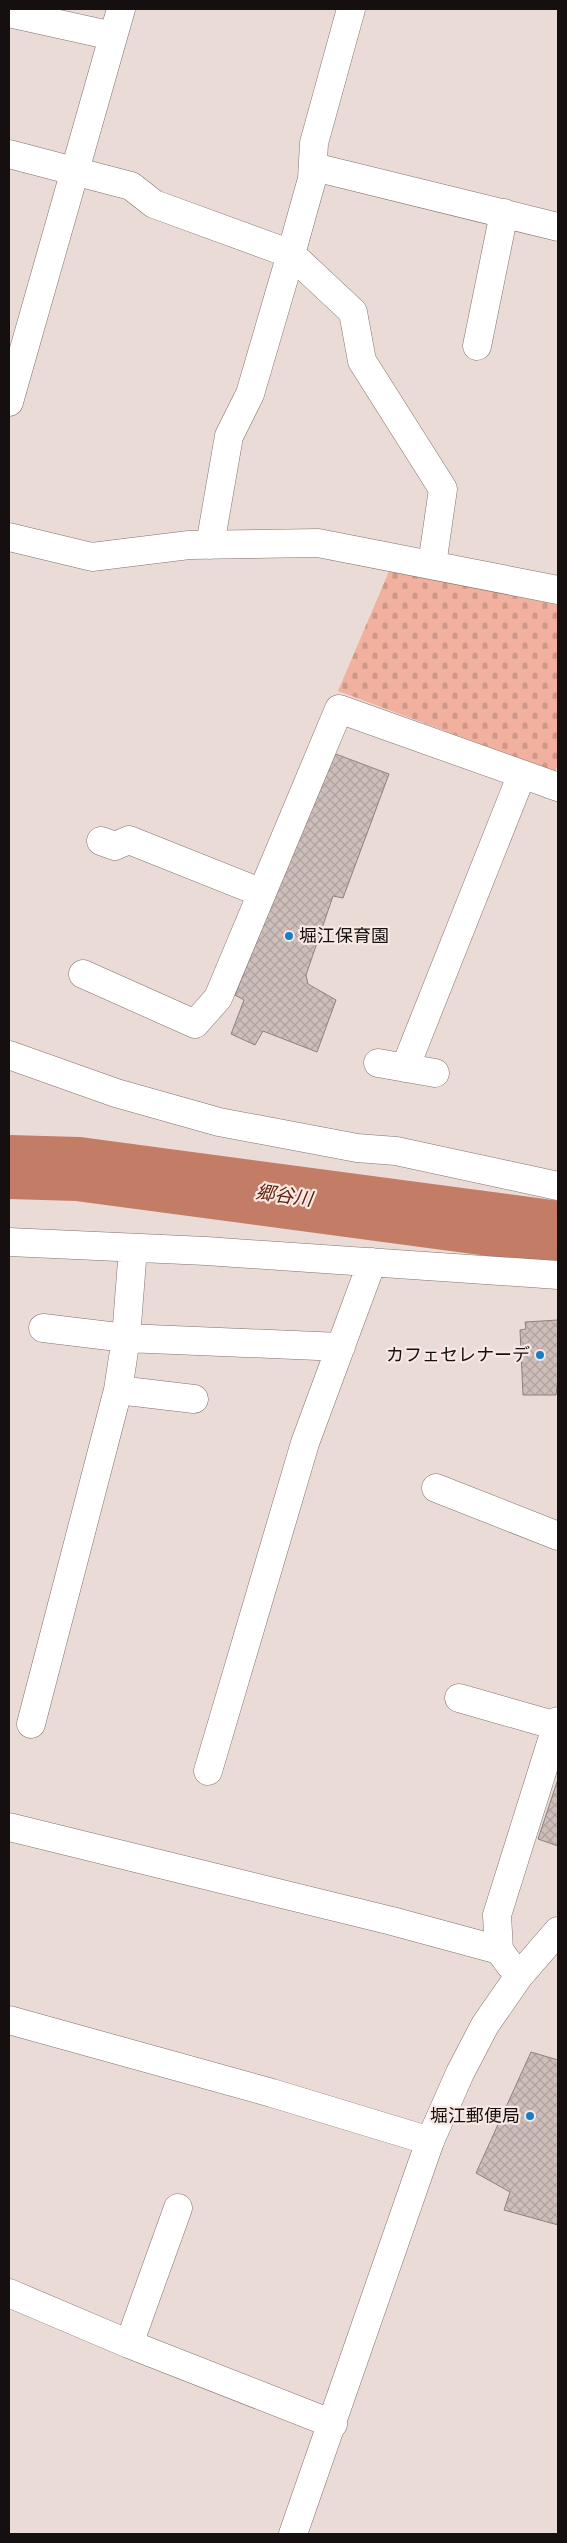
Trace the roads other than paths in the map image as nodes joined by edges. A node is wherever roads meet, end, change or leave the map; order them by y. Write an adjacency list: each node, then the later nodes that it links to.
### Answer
1 (121, 9): 4 (street)
2 (351, 9): 6 (street)
3 (9, 13): 4 (street)
4 (113, 36): 7 (street)
5 (9, 154): 7 (street)
6 (314, 167): 8 (street); 10 (street)
7 (75, 172): 10 (street); 12 (street)
8 (504, 213): 9 (street); 11 (street)
9 (558, 227)
10 (291, 254): 14 (street); 15 (street)
11 (477, 346)
12 (9, 402)
13 (9, 537): 14 (street)
14 (210, 544): 15 (street)
15 (432, 565): 16 (street)
16 (558, 590)
17 (522, 774): 18 (street); 20 (street); 24 (street)
18 (558, 787)
19 (101, 840): 20 (street)
20 (262, 894): 21 (street)
21 (83, 974)
22 (9, 1055): 26 (street)
23 (378, 1063): 24 (street)
24 (405, 1068): 25 (street)
25 (435, 1073)
26 (558, 1186)
27 (9, 1242): 28 (street)
28 (133, 1248): 29 (street); 32 (street)
29 (372, 1262): 30 (street); 33 (street)
30 (558, 1275)
31 (43, 1328): 32 (street)
32 (126, 1338): 33 (street); 34 (street)
33 (340, 1347): 41 (street)
34 (118, 1390): 35 (street); 40 (street)
35 (194, 1399)
36 (436, 1488): 37 (street)
37 (558, 1536)
38 (459, 1698): 39 (street)
39 (558, 1723): 44 (street)
40 (31, 1724)
41 (208, 1771)
42 (9, 1827): 44 (street)
43 (558, 1931): 45 (street)
44 (499, 1950): 45 (street)
45 (519, 1976): 47 (street)
46 (9, 2020): 47 (street)
47 (430, 2141): 51 (street)
48 (178, 2208): 50 (street)
49 (9, 2293): 50 (street)
50 (129, 2344): 51 (street)
51 (333, 2424): 52 (street)
52 (292, 2534)

